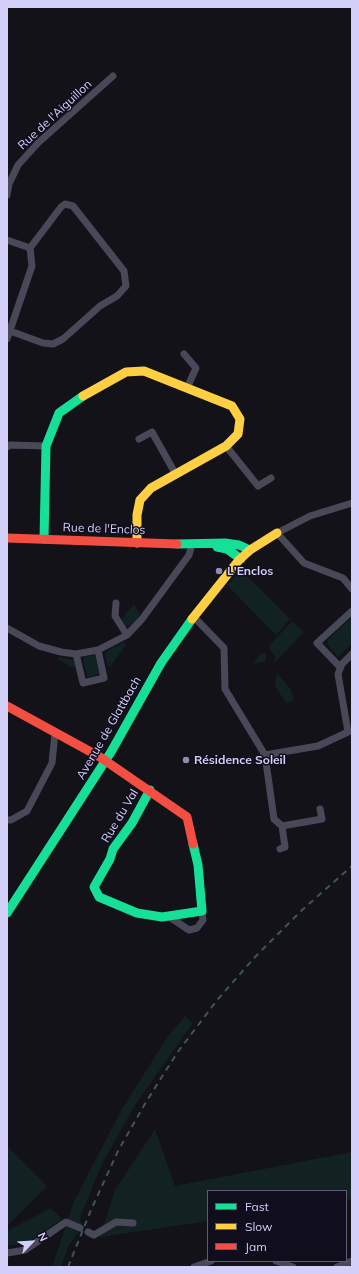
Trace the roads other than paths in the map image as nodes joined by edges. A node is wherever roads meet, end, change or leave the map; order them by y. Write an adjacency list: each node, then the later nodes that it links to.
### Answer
1 (113, 76): 2 (street, Rue de l'Aiguillon)
2 (7, 195)
3 (7, 240): 4 (street)
4 (30, 248): 5 (street); 5 (street)
5 (10, 331): 6 (street)
6 (7, 339)
7 (184, 354): 8 (street)
8 (187, 388): 10 (street); 11 (street)
9 (139, 439): 13 (street)
10 (46, 446): 12 (street); 18 (street)
11 (226, 446): 13 (street); 14 (street)
12 (7, 447)
13 (175, 473): 19 (street)
14 (271, 478)
15 (352, 503): 16 (street)
16 (277, 534): 21 (street, Avenue de Glattbach); 23 (street)
17 (7, 538): 18 (street, Rue de l'Enclos)
18 (44, 539): 19 (street, Rue de l'Enclos)
19 (137, 543): 20 (street, Rue de l'Enclos)
20 (196, 544): 21 (street, Rue de l'Enclos); 22 (street, Rue de l'Enclos); 28 (street)
21 (250, 550): 22 (street, Avenue de Glattbach)
22 (240, 560): 26 (street, Avenue de Glattbach)
23 (352, 589)
24 (116, 603): 28 (street)
25 (352, 611): 32 (street)
26 (194, 617): 36 (street); 37 (street, Avenue de Glattbach)
27 (7, 628): 30 (street)
28 (127, 635): 29 (street)
29 (98, 650): 30 (street); 30 (street)
30 (76, 654)
31 (352, 654): 32 (street)
32 (340, 667): 35 (street)
33 (7, 706): 34 (street, Rue du Val)
34 (55, 733): 37 (street, Rue du Val); 40 (street)
35 (350, 733): 36 (street)
36 (265, 755): 41 (street)
37 (105, 761): 38 (street, Rue du Val); 44 (street, Avenue de Glattbach)
38 (150, 790): 43 (street, Rue du Val); 45 (street, Rue du Val)
39 (320, 809): 41 (street)
40 (7, 820)
41 (282, 826): 42 (street)
42 (280, 848)
43 (202, 911): 45 (street, Rue du Val); 45 (street, Rue du Val)
44 (7, 913)
45 (168, 916)
46 (133, 1223): 48 (street)
47 (80, 1228): 49 (street)
48 (88, 1232)
49 (7, 1253)
50 (352, 1261): 55 (street)
51 (208, 1262): 53 (street)
52 (279, 1262): 54 (street)
53 (196, 1267)
54 (293, 1267)
55 (337, 1267)

